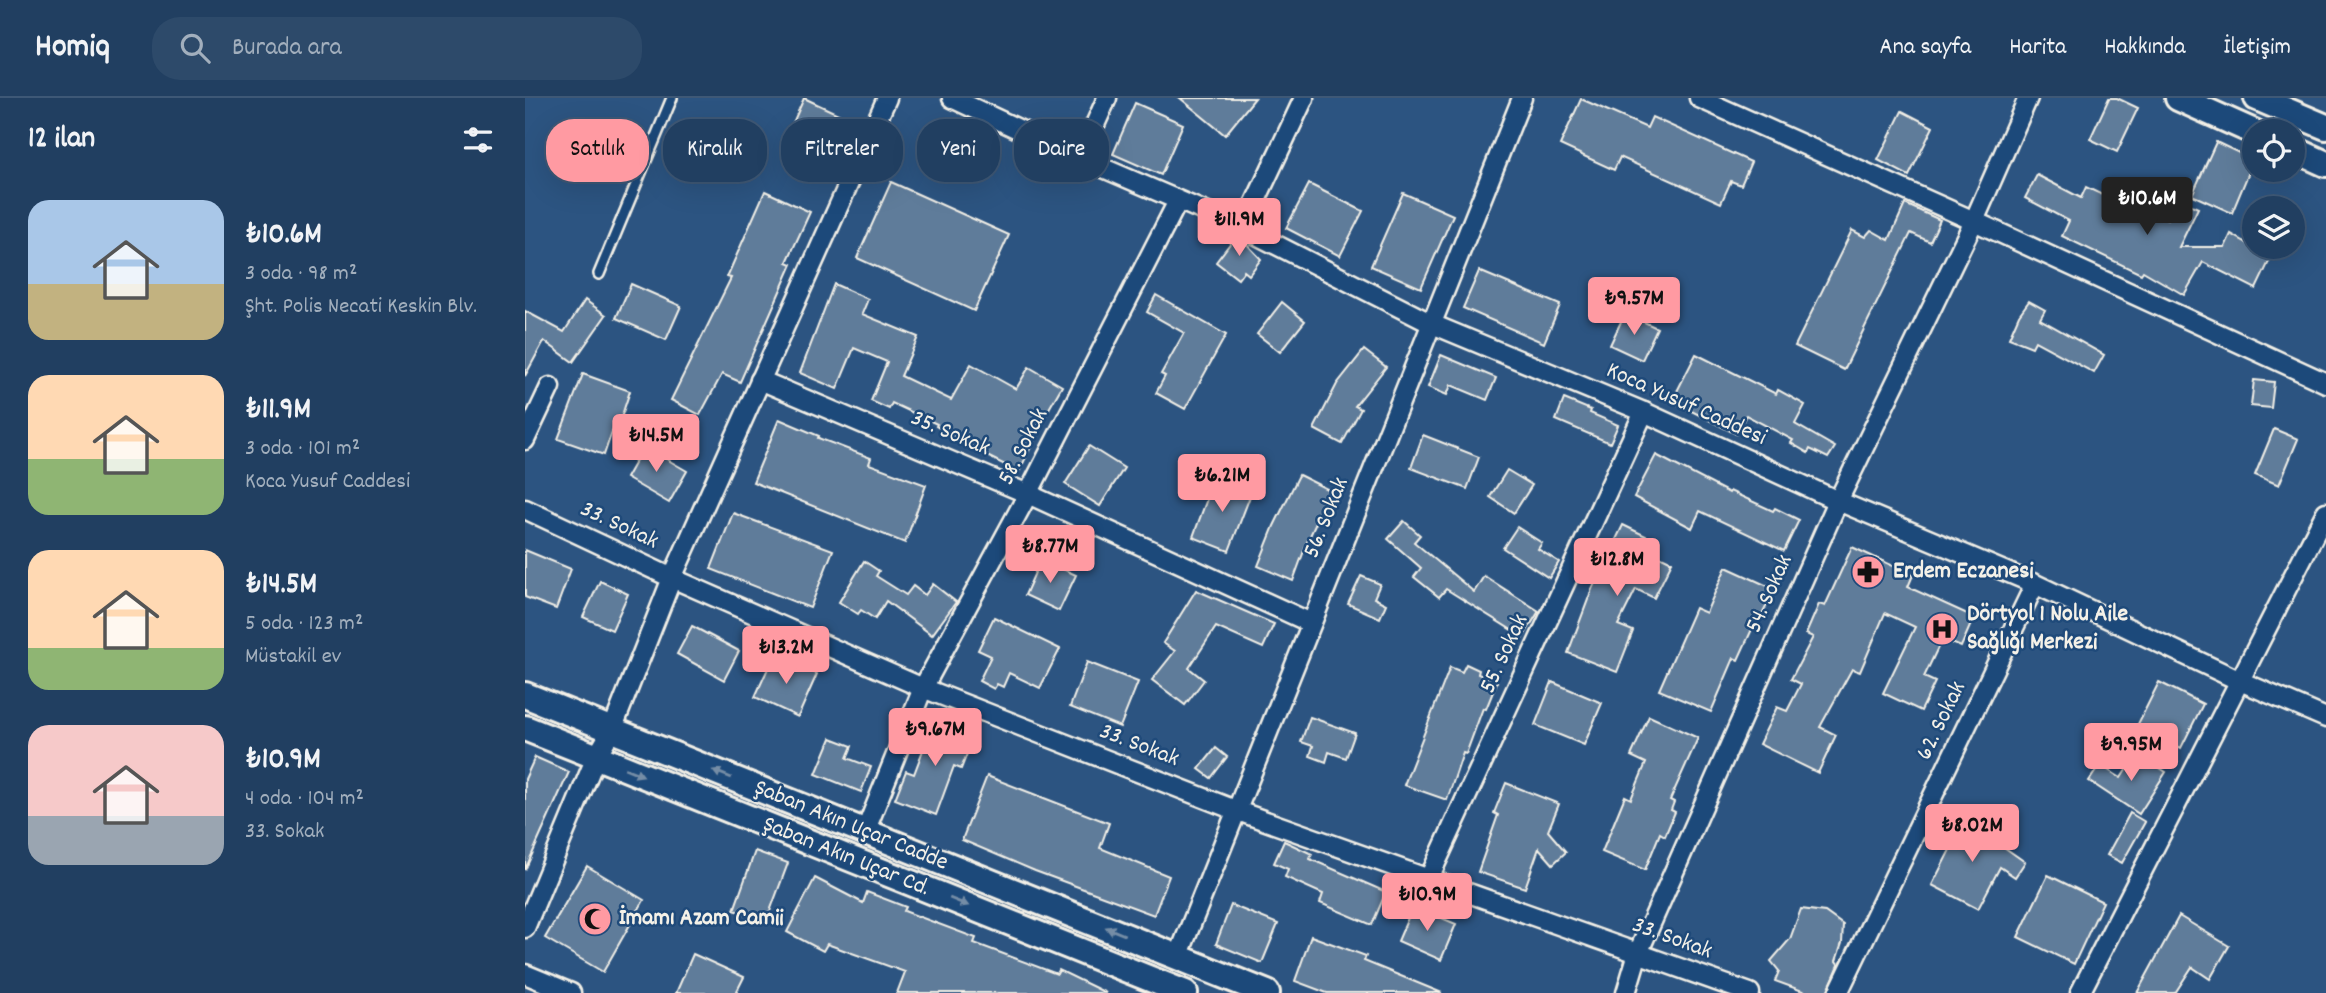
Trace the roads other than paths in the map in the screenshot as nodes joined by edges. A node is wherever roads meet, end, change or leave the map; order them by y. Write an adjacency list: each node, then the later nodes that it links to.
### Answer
1 (673, 98): 22 (lane)
2 (887, 98): 24 (street)
3 (952, 98): 13 (street, Koca Yusuf Caddesi)
4 (1107, 98): 12 (street)
5 (1304, 98): 21 (street)
6 (1522, 98): 23 (street, 56. Sokak)
7 (1699, 98): 20 (street)
8 (2028, 98): 20 (street, 54. Sokak)
9 (2178, 98): 14 (main road)
10 (2257, 98): 11 (main road)
11 (2284, 103): 15 (main road)
12 (1098, 119)
13 (1014, 127)
14 (2242, 127)
15 (2326, 127)
16 (2305, 154): 17 (main road)
17 (2326, 164)
18 (1109, 171): 19 (street, Koca Yusuf Caddesi)
19 (1178, 201): 21 (street, Koca Yusuf Caddesi); 29 (street, 58. Sokak)
20 (1974, 221): 25 (street); 30 (street, 54. Sokak)
21 (1243, 228): 23 (street, Koca Yusuf Caddesi)
22 (599, 274)
23 (1432, 324): 27 (street, Koca Yusuf Caddesi); 35 (street, 56. Sokak)
24 (760, 380): 29 (street, 35. Sokak); 33 (street)
25 (2326, 383)
26 (549, 387): 28 (street)
27 (1644, 412): 30 (street, Koca Yusuf Caddesi); 45 (street, 55. Sokak)
28 (525, 440)
29 (1028, 494): 35 (street, 35. Sokak); 37 (street, 58. Sokak)
30 (1838, 501): 34 (street, Koca Yusuf Caddesi); 47 (street, 54. Sokak)
31 (525, 509): 33 (street, 33. Sokak)
32 (2326, 512): 36 (street)
33 (672, 578): 37 (street, 33. Sokak); 41 (street)
34 (2035, 584): 36 (street, Koca Yusuf Caddesi); 55 (street, 62. Sokak)
35 (1311, 623): 43 (street, 56. Sokak)
36 (2240, 681): 39 (street, Koca Yusuf Caddesi); 56 (street)
37 (923, 688): 43 (street, 33. Sokak); 44 (street, 58. Sokak)
38 (525, 695): 41 (main road, Şaban Akın Uçar Cadde)
39 (2326, 718)
40 (525, 728): 42 (main road, Şaban Akın Uçar Cd.)
41 (612, 730): 42 (street); 44 (main road, Şaban Akın Uçar Cadde, one-way to 41)
42 (596, 757): 46 (street); 50 (main road, Şaban Akın Uçar Cd., one-way to 50)
43 (1235, 810): 45 (street, 33. Sokak); 48 (street, 56. Sokak)
44 (865, 832): 48 (main road, Şaban Akın Uçar Cadde, one-way to 44)
45 (1429, 878): 47 (street, 33. Sokak)
46 (525, 928)
47 (1638, 953): 53 (street, 54. Sokak); 54 (street, 33. Sokak)
48 (1178, 957): 50 (main road); 52 (main road, Şaban Akın Uçar Cadde)
49 (525, 974): 51 (street)
50 (1172, 990)
51 (572, 993)
52 (1267, 993)
53 (1626, 993)
54 (1750, 993)
55 (1838, 993)
56 (2080, 993)

